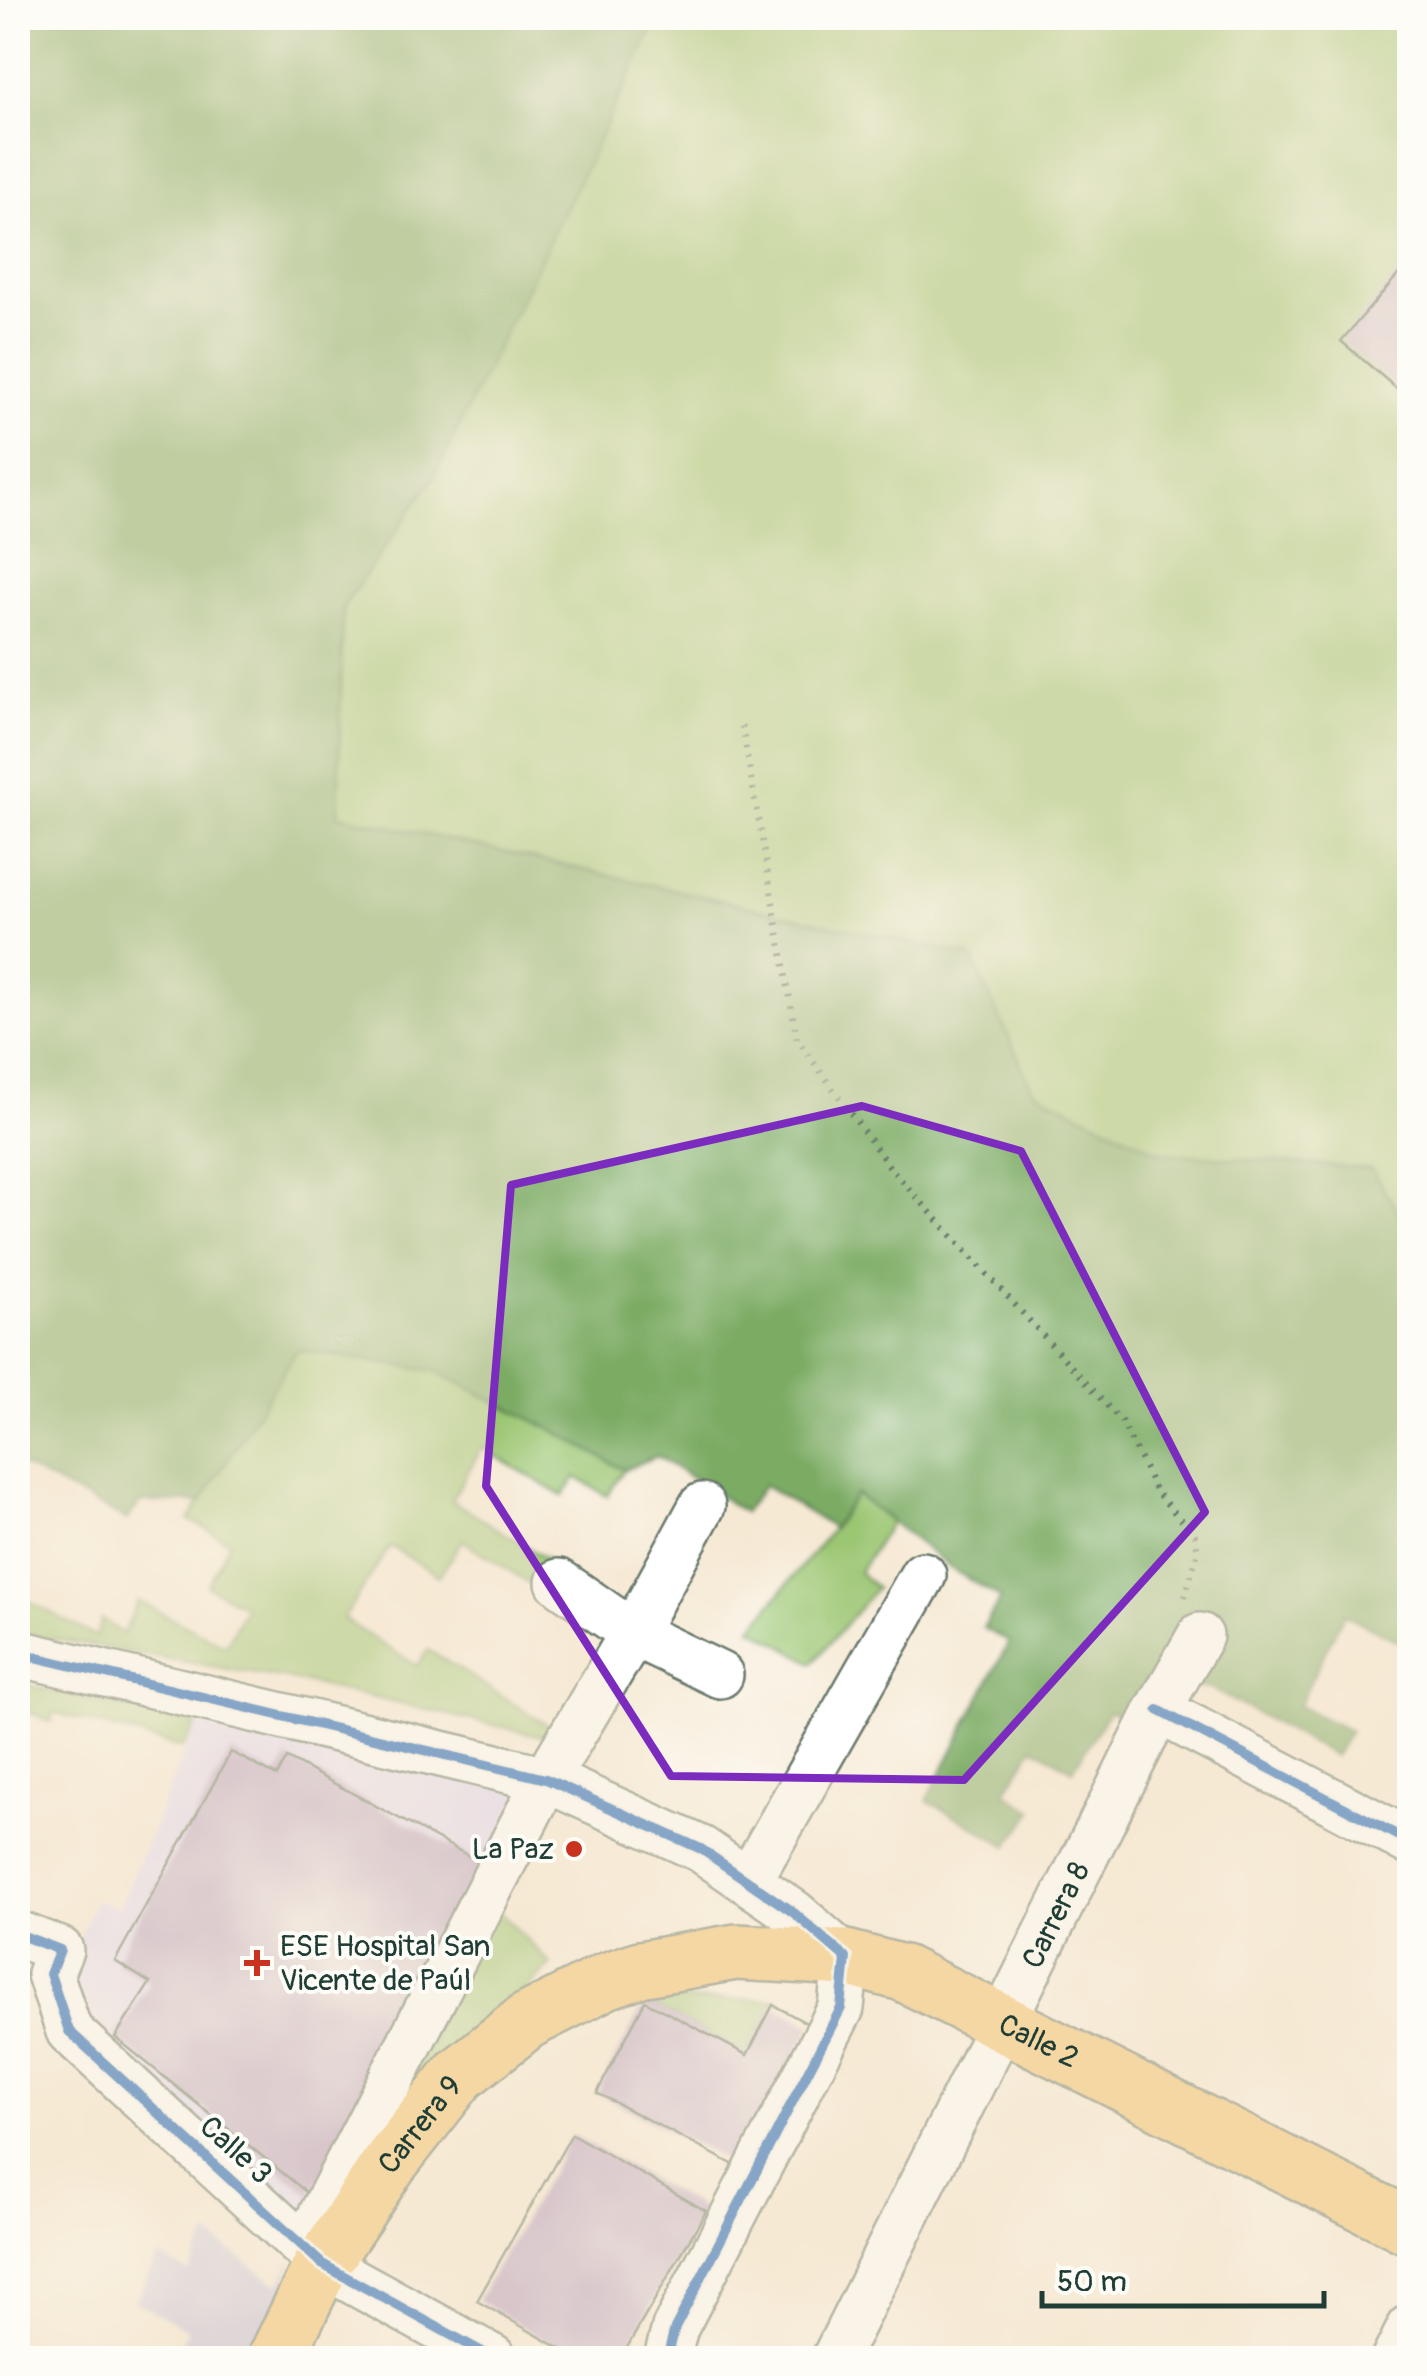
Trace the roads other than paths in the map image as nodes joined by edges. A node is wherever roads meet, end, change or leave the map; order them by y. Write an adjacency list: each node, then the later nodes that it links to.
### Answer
1 (702, 1506): 4 (street)
2 (924, 1575): 11 (street)
3 (559, 1582): 4 (street)
4 (632, 1632): 7 (street); 9 (street)
5 (1200, 1636): 8 (street, Carrera 8)
6 (18, 1653): 9 (street)
7 (720, 1675)
8 (1158, 1710): 10 (street); 15 (street, Carrera 8)
9 (546, 1779): 11 (street); 17 (street)
10 (1410, 1842)
11 (749, 1880): 13 (street)
12 (18, 1934): 17 (street, Calle 3)
13 (846, 1958): 14 (highway, Calle 2); 15 (highway, Calle 2); 21 (street)
14 (640, 1969): 17 (highway, Carrera 9)
15 (1001, 2020): 16 (highway, Calle 2); 22 (street, Carrera 8)
16 (1410, 2227)
17 (313, 2255): 19 (highway, Carrera 9); 20 (street, Calle 3)
18 (1410, 2328): 23 (street)
19 (276, 2358)
20 (492, 2358)
21 (666, 2358)
22 (834, 2358)
23 (1395, 2358)

